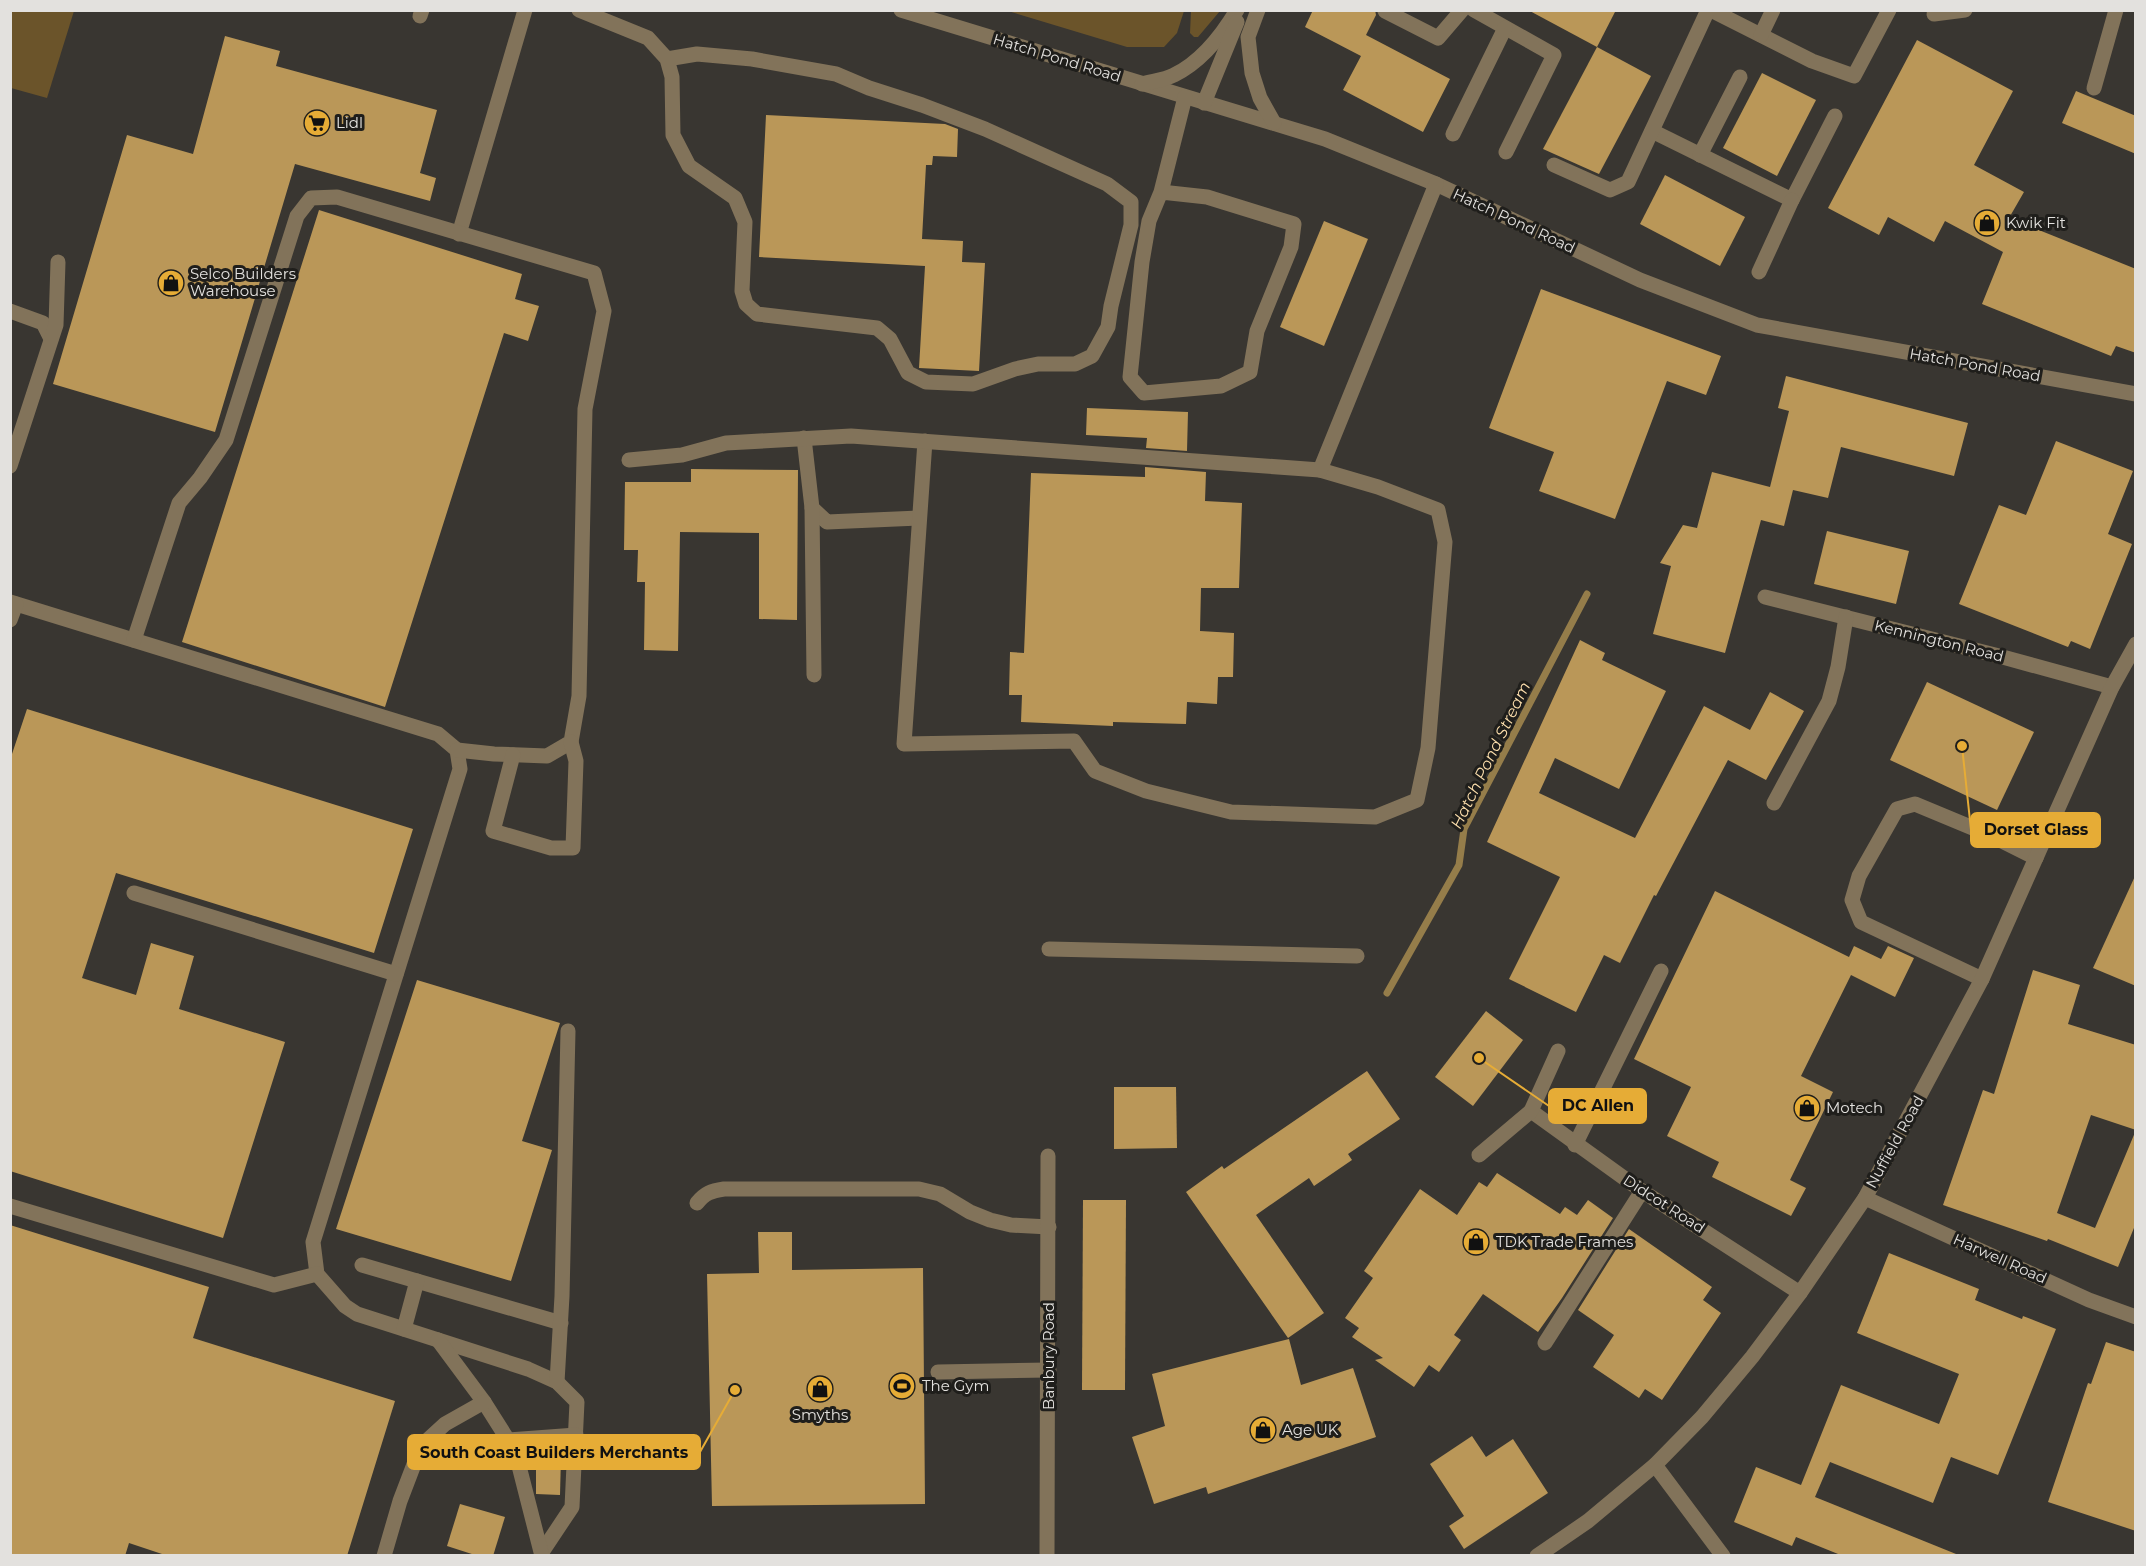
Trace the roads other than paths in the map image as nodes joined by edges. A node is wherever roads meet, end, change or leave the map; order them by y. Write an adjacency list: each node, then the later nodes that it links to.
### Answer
1 (525, 10): 33 (street)
2 (579, 10): 17 (street)
3 (901, 10): 19 (street, Hatch Pond Road)
4 (1240, 10): 19 (street); 22 (street)
5 (1258, 10): 24 (street)
6 (1462, 10): 13 (street)
7 (1474, 10): 15 (street)
8 (1710, 10): 16 (street); 25 (street)
9 (1773, 10): 16 (street)
10 (1889, 10): 16 (street)
11 (1965, 10): 14 (street)
12 (2116, 10): 20 (street)
13 (1385, 11)
14 (1934, 14)
15 (1505, 28): 26 (street); 27 (street)
16 (1761, 35)
17 (667, 59): 17 (street)
18 (1740, 77): 28 (street)
19 (1142, 84): 21 (street, Hatch Pond Road)
20 (2094, 88)
21 (1185, 97): 22 (street, Hatch Pond Road); 31 (street)
22 (1204, 103): 24 (street, Hatch Pond Road)
23 (1835, 116): 32 (street)
24 (1274, 123): 30 (street, Hatch Pond Road)
25 (1652, 131): 28 (street); 29 (street)
26 (1453, 134)
27 (1506, 152)
28 (1700, 155): 32 (street)
29 (1554, 165)
30 (1436, 184): 38 (street, Hatch Pond Road); 43 (street)
31 (1161, 192): 31 (street)
32 (1792, 200): 35 (street)
33 (459, 234): 50 (street); 54 (street)
34 (58, 262): 37 (street)
35 (1759, 272)
36 (10, 311): 37 (street)
37 (51, 339): 42 (street)
38 (2136, 394)
39 (804, 438): 40 (street); 41 (street); 44 (street)
40 (924, 441): 43 (street); 45 (street)
41 (629, 460)
42 (10, 466)
43 (1320, 470): 45 (street)
44 (812, 508): 45 (street); 52 (street)
45 (919, 518)
46 (1765, 597): 48 (street, Kennington Road)
47 (13, 603): 49 (street); 50 (street)
48 (1846, 617): 53 (street, Kennington Road); 57 (street)
49 (10, 620)
50 (134, 640): 55 (street)
51 (2136, 644): 53 (street, Nuffield Road)
52 (814, 675)
53 (2112, 687): 58 (street, Nuffield Road)
54 (571, 742): 56 (street); 56 (street)
55 (457, 750): 56 (street); 63 (street)
56 (513, 755)
57 (1774, 803)
58 (2036, 858): 64 (street, Nuffield Road); 64 (street)
59 (134, 893): 63 (street)
60 (1049, 949): 61 (street)
61 (1357, 956)
62 (1661, 971): 68 (street)
63 (396, 974): 77 (street)
64 (1982, 979): 72 (street, Nuffield Road)
65 (568, 1031): 81 (street)
66 (1558, 1051): 67 (street)
67 (1531, 1111): 68 (street, Didcot Road); 69 (street)
68 (1575, 1145): 71 (street, Didcot Road)
69 (1479, 1155)
70 (1048, 1156): 75 (street, Banbury Road)
71 (1642, 1191): 79 (street, Didcot Road); 84 (street)
72 (1865, 1198): 79 (street, Nuffield Road); 80 (street, Harwell Road)
73 (697, 1203): 75 (street)
74 (10, 1206): 77 (street)
75 (1049, 1227): 85 (street, Banbury Road)
76 (362, 1264): 78 (street)
77 (318, 1274): 82 (street)
78 (417, 1281): 81 (street); 82 (street)
79 (1800, 1293): 91 (street, Nuffield Road)
80 (2136, 1317)
81 (561, 1323): 87 (street)
82 (404, 1329): 83 (street)
83 (438, 1340): 87 (street); 88 (street)
84 (1545, 1343)
85 (1049, 1370): 86 (street); 94 (street, Banbury Road)
86 (938, 1372)
87 (557, 1382): 89 (street)
88 (484, 1402): 90 (street); 93 (street)
89 (576, 1436): 90 (street); 92 (street)
90 (508, 1440): 92 (street)
91 (1655, 1465): 95 (street, Nuffield Road); 96 (street)
92 (542, 1554)
93 (384, 1556)
94 (1047, 1556)
95 (1537, 1556)
96 (1723, 1556)

